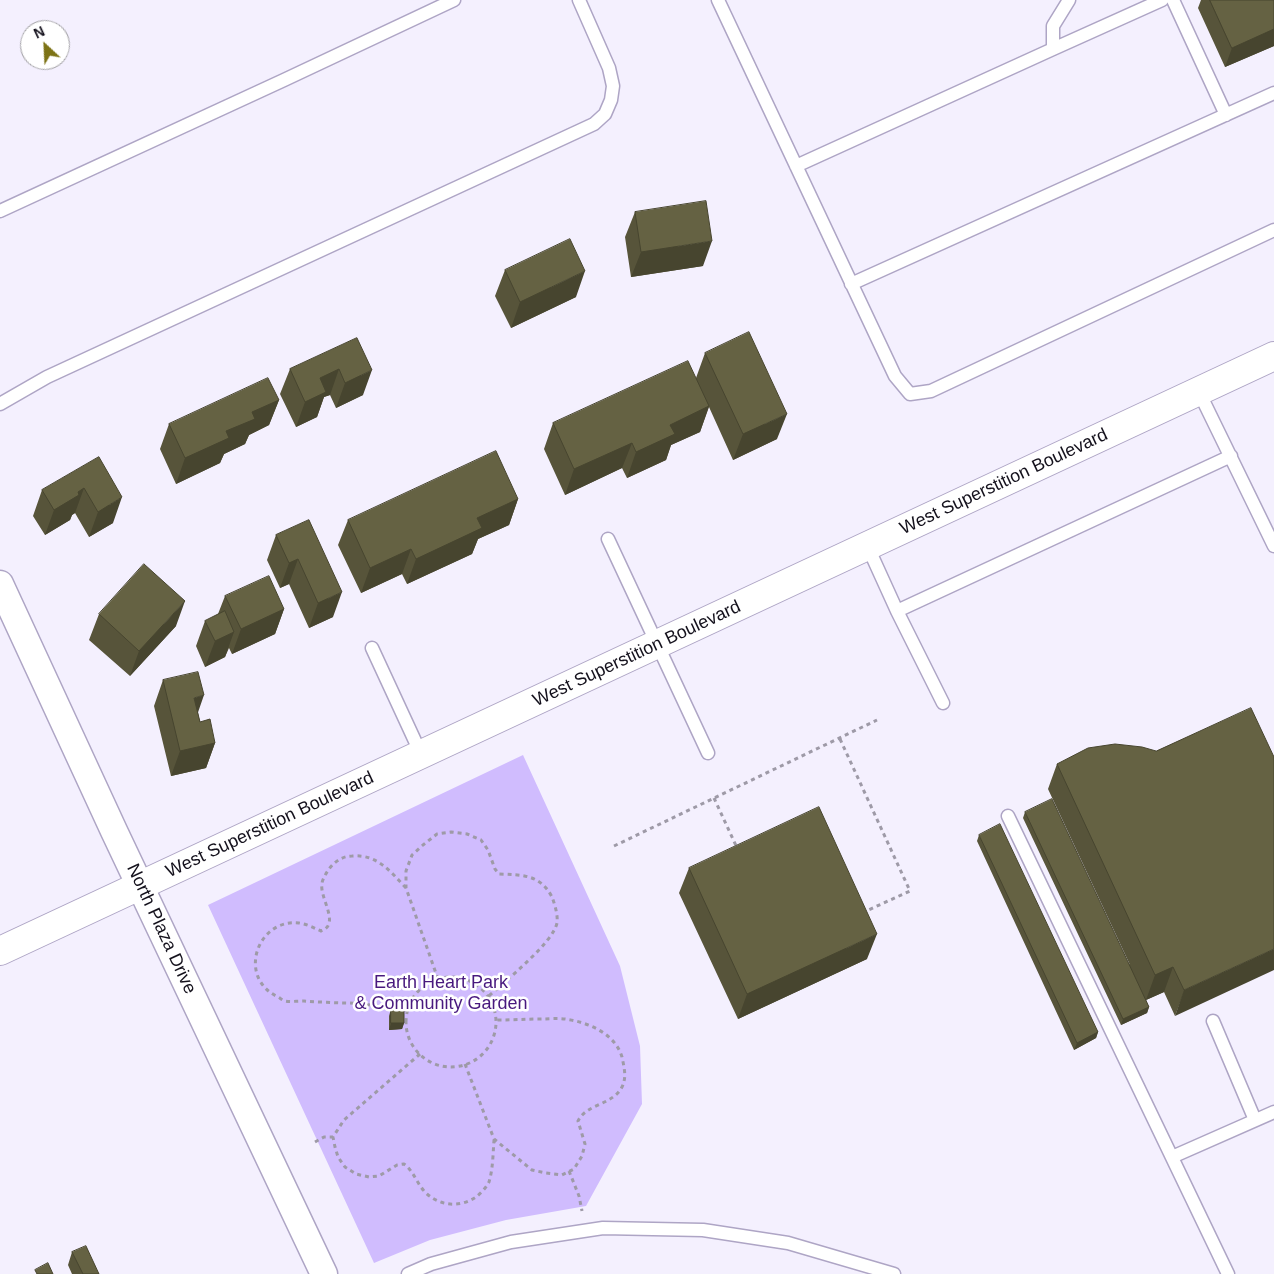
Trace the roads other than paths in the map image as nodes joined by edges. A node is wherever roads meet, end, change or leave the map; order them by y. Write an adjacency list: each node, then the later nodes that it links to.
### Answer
1 (454, 0): 11 (lane)
2 (578, 0): 16 (lane)
3 (718, 0): 10 (lane)
4 (1069, 0): 7 (lane)
5 (1162, 0): 7 (lane)
6 (1173, 0): 9 (lane)
7 (1053, 49): 10 (lane)
8 (1274, 93): 9 (lane)
9 (1226, 115): 13 (lane)
10 (796, 166): 13 (lane)
11 (0, 211)
12 (1274, 230): 13 (lane)
13 (851, 284)
14 (1274, 356): 15 (main road, West Superstition Boulevard)
15 (1199, 392): 17 (lane); 19 (main road, West Superstition Boulevard)
16 (0, 404)
17 (1231, 456): 20 (lane); 22 (lane)
18 (608, 539): 23 (lane)
19 (868, 545): 22 (lane); 23 (main road, West Superstition Boulevard)
20 (1274, 546)
21 (0, 584): 29 (street, North Plaza Drive)
22 (898, 611): 25 (lane)
23 (657, 644): 26 (lane); 27 (main road, West Superstition Boulevard)
24 (372, 648): 27 (lane)
25 (944, 703)
26 (708, 753)
27 (421, 754): 29 (main road, West Superstition Boulevard)
28 (1008, 816): 34 (lane)
29 (140, 886): 30 (main road, West Superstition Boulevard); 35 (street, North Plaza Drive)
30 (0, 950)
31 (1212, 1021): 33 (lane)
32 (1274, 1112): 33 (lane)
33 (1255, 1120): 34 (lane)
34 (1172, 1157): 38 (lane)
35 (324, 1274)
36 (408, 1274): 37 (lane)
37 (894, 1274)
38 (1228, 1274)

